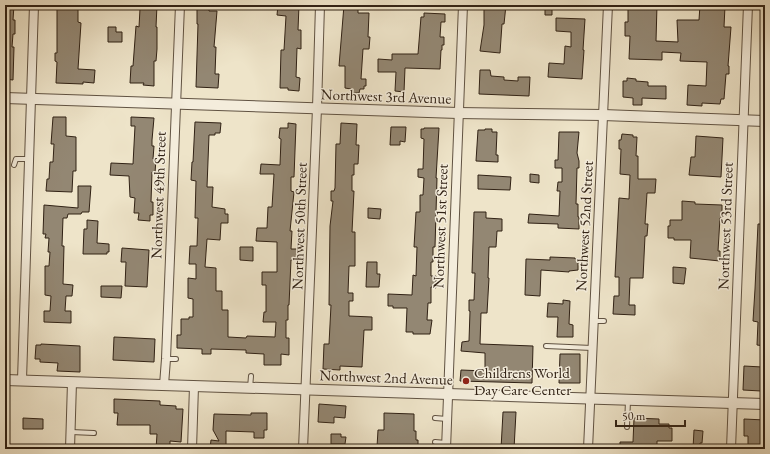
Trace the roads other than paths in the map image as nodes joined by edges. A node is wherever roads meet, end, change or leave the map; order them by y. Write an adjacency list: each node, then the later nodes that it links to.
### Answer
1 (34, 5): 8 (street)
2 (180, 5): 9 (street, Northwest 49th Street)
3 (320, 5): 10 (street, Northwest 50th Street)
4 (463, 5): 11 (street, Northwest 51st Street)
5 (608, 5): 12 (street, Northwest 52nd Street)
6 (748, 5): 13 (street, Northwest 53rd Street)
7 (5, 98): 8 (street, Northwest 3rd Avenue)
8 (30, 98): 9 (street, Northwest 3rd Avenue); 15 (street)
9 (176, 104): 10 (street, Northwest 3rd Avenue); 21 (street, Northwest 49th Street)
10 (317, 108): 11 (street, Northwest 3rd Avenue); 30 (street, Northwest 50th Street)
11 (458, 113): 12 (street, Northwest 3rd Avenue); 31 (street, Northwest 51st Street)
12 (603, 115): 13 (street, Northwest 3rd Avenue); 17 (street, Northwest 52nd Street)
13 (743, 120): 14 (street, Northwest 3rd Avenue); 34 (street, Northwest 53rd Street)
14 (765, 121)
15 (29, 159): 16 (lane); 25 (street)
16 (14, 165)
17 (593, 321): 18 (lane); 20 (street, Northwest 52nd Street)
18 (604, 321)
19 (546, 346): 20 (lane)
20 (592, 348): 32 (street, Northwest 52nd Street)
21 (166, 359): 22 (lane); 27 (street, Northwest 49th Street)
22 (176, 359)
23 (251, 376): 29 (lane)
24 (5, 380): 25 (street, Northwest 2nd Avenue)
25 (22, 380): 26 (street, Northwest 2nd Avenue)
26 (72, 382): 27 (street, Northwest 2nd Avenue); 39 (street)
27 (164, 385): 28 (street, Northwest 2nd Avenue)
28 (194, 386): 29 (street, Northwest 2nd Avenue); 44 (street)
29 (250, 388): 30 (street, Northwest 2nd Avenue)
30 (306, 390): 31 (street, Northwest 2nd Avenue); 45 (street, Northwest 50th Street)
31 (448, 395): 32 (street, Northwest 2nd Avenue); 37 (street, Northwest 51st Street)
32 (590, 399): 33 (street, Northwest 2nd Avenue); 46 (street, Northwest 52nd Street)
33 (628, 400): 34 (street, Northwest 2nd Avenue); 38 (lane)
34 (733, 404): 35 (street, Northwest 2nd Avenue); 47 (street, Northwest 53rd Street)
35 (765, 404)
36 (435, 418): 37 (lane)
37 (447, 419): 42 (street, Northwest 51st Street)
38 (627, 427)
39 (70, 432): 40 (lane); 43 (street)
40 (94, 433)
41 (435, 442): 42 (lane)
42 (446, 446)
43 (70, 449)
44 (192, 449)
45 (303, 449)
46 (588, 449)
47 (730, 449)

